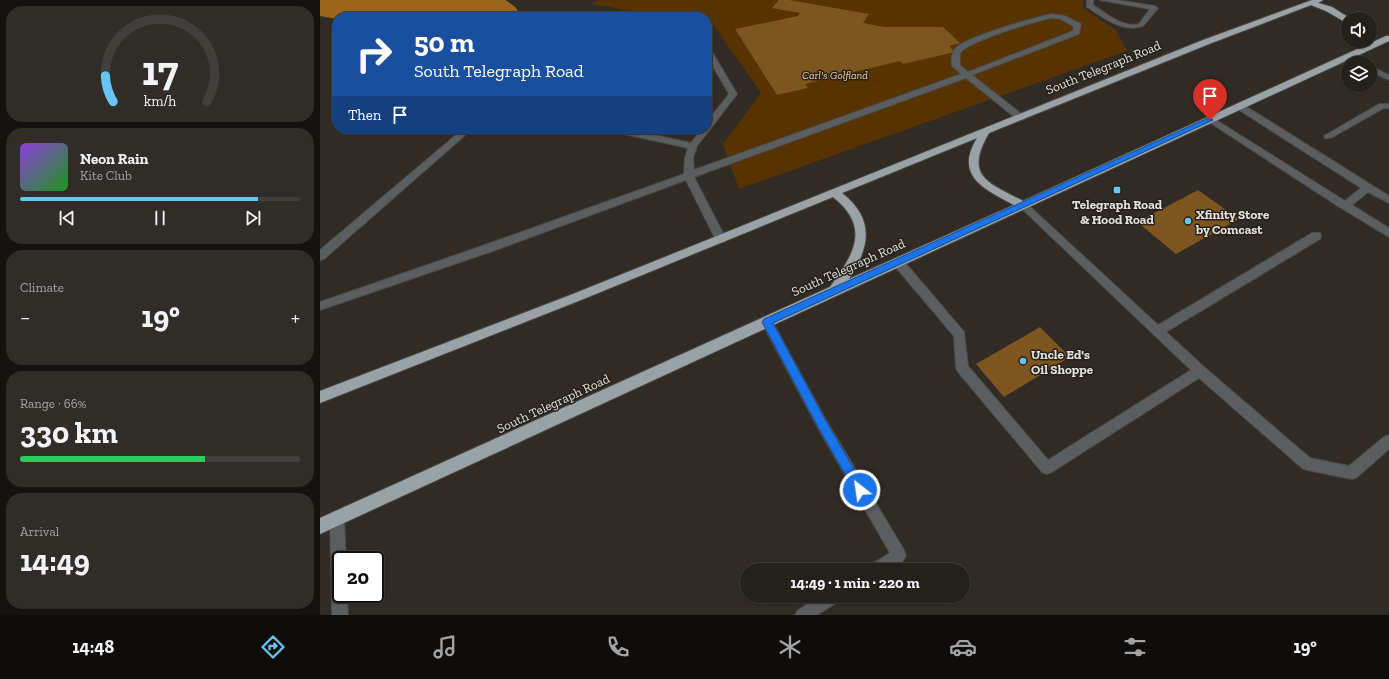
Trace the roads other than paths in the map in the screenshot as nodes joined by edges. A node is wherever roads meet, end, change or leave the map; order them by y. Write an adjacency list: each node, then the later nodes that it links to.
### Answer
1 (1090, 0): 2 (lane)
2 (1103, 0)
3 (1319, 0): 4 (highway, South Telegraph Road)
4 (1311, 3): 5 (highway); 17 (highway, South Telegraph Road)
5 (1341, 16)
6 (1389, 38): 7 (highway, South Telegraph Road)
7 (1377, 41)
8 (1359, 48): 9 (highway, South Telegraph Road)
9 (1349, 56)
10 (712, 58): 19 (lane)
11 (1341, 60): 15 (highway, South Telegraph Road)
12 (1377, 72): 14 (lane)
13 (966, 75): 13 (lane); 17 (lane); 26 (lane)
14 (1389, 78)
15 (1239, 106): 18 (highway, South Telegraph Road); 27 (lane)
16 (1389, 106): 24 (lane)
17 (1021, 118): 20 (highway, South Telegraph Road)
18 (1210, 120): 30 (highway, South Telegraph Road); 31 (lane)
19 (712, 122)
20 (985, 133): 28 (highway, South Telegraph Road); 30 (highway)
21 (462, 134): 35 (lane)
22 (638, 134): 25 (lane)
23 (703, 134): 25 (lane)
24 (1328, 136)
25 (694, 146): 26 (lane)
26 (689, 176): 34 (lane); 38 (lane)
27 (1367, 188): 29 (lane); 31 (lane)
28 (835, 193): 34 (highway, South Telegraph Road); 37 (highway)
29 (1389, 200)
30 (1023, 205): 36 (highway, South Telegraph Road); 40 (lane)
31 (1344, 206): 32 (lane)
32 (1389, 233)
33 (1316, 236): 40 (lane)
34 (721, 239): 42 (highway, South Telegraph Road)
35 (320, 256)
36 (898, 262): 37 (highway, South Telegraph Road); 41 (lane)
37 (834, 291): 39 (highway, South Telegraph Road)
38 (320, 306)
39 (767, 322): 46 (highway, South Telegraph Road); 48 (lane)
40 (1158, 331): 41 (lane)
41 (1200, 371): 45 (lane)
42 (343, 388): 43 (highway, South Telegraph Road); 44 (highway)
43 (320, 397)
44 (320, 407)
45 (1389, 441)
46 (337, 518): 47 (highway, South Telegraph Road); 50 (lane)
47 (320, 526)
48 (886, 563)
49 (823, 603): 51 (lane)
50 (340, 615)
51 (803, 615)

